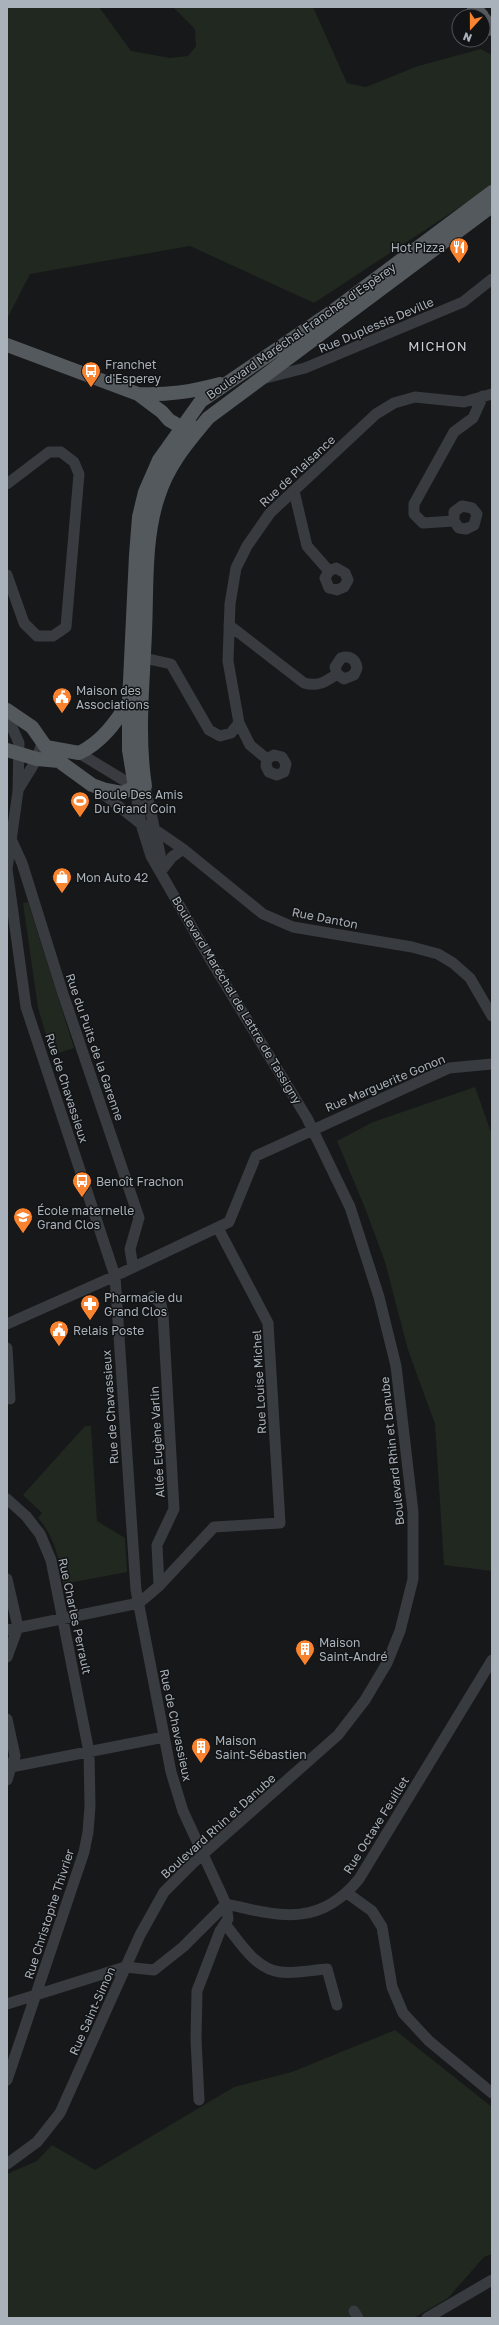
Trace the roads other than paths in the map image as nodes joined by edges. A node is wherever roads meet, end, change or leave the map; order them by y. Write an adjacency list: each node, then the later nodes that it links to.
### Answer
1 (492, 192): 5 (main road, Boulevard Maréchal Franchet d'Espèrey)
2 (492, 202): 5 (main road, Boulevard Maréchal Franchet d'Espèrey)
3 (492, 206): 6 (main road, Boulevard Maréchal Franchet d'Espèrey)
4 (492, 213): 6 (main road, Boulevard Maréchal Franchet d'Espèrey)
5 (424, 243): 12 (main road, Boulevard Maréchal Franchet d'Espèrey)
6 (412, 268): 9 (main road, Boulevard Maréchal Franchet d'Espèrey)
7 (492, 279): 10 (street, Rue Duplessis Deville)
8 (7, 345): 13 (main road)
9 (299, 350): 10 (street); 11 (main road, Boulevard Maréchal Franchet d'Espèrey)
10 (305, 368): 11 (street, Rue Duplessis Deville)
11 (262, 379): 15 (main road, Boulevard Maréchal Franchet d'Espèrey)
12 (235, 380): 13 (main road); 16 (main road, Boulevard Maréchal Franchet d'Espèrey)
13 (138, 394): 16 (main road)
14 (487, 395): 18 (street, Rue de Plaisance); 19 (street)
15 (208, 418): 16 (main road); 23 (main road, Boulevard Maréchal de Lattre de Tassigny)
16 (175, 423): 25 (main road, Boulevard Maréchal de Lattre de Tassigny)
17 (7, 484): 21 (street)
18 (294, 491): 20 (street); 22 (street, Rue de Plaisance)
19 (454, 521)
20 (329, 571)
21 (7, 575)
22 (229, 625): 24 (street); 28 (street, Rue de Plaisance)
23 (144, 658): 28 (street); 35 (main road, Boulevard Maréchal de Lattre de Tassigny)
24 (337, 674)
25 (129, 702): 31 (main road); 35 (main road, Boulevard Maréchal de Lattre de Tassigny)
26 (7, 710): 29 (main road)
27 (7, 716): 30 (street, Rue de Chavassieux)
28 (239, 723): 33 (street, Rue de Plaisance)
29 (42, 742): 31 (main road); 32 (street, Rue de Chavassieux)
30 (13, 753): 32 (main road); 36 (street, Rue de Chavassieux)
31 (79, 753): 35 (street)
32 (38, 759): 34 (main road); 36 (street, Rue de Chavassieux)
33 (267, 760)
34 (92, 785): 35 (main road); 37 (street, Rue Danton)
35 (140, 787): 37 (street, Boulevard Maréchal de Lattre de Tassigny); 38 (street, Boulevard Maréchal de Lattre de Tassigny)
36 (18, 791): 39 (street, Rue de Chavassieux)
37 (141, 824): 38 (street, Rue Danton); 41 (street, Boulevard Maréchal de Lattre de Tassigny)
38 (154, 829): 40 (street, Rue Danton); 41 (street, Boulevard Maréchal de Lattre de Tassigny)
39 (10, 837): 46 (street, Rue du Puits de la Garenne); 47 (street, Rue de Chavassieux)
40 (183, 849): 41 (street); 42 (street, Rue Danton)
41 (161, 871): 44 (street, Boulevard Maréchal de Lattre de Tassigny)
42 (492, 1016)
43 (492, 1064): 44 (street, Rue Marguerite Gonon)
44 (313, 1128): 45 (street, Rue Marguerite Gonon); 66 (street, Boulevard Rhin et Danube)
45 (218, 1228): 46 (street, Rue Marguerite Gonon); 54 (street, Rue Louise Michel)
46 (133, 1267): 47 (street, Rue Marguerite Gonon)
47 (115, 1276): 49 (street, Rue Marguerite Gonon); 55 (street, Rue de Chavassieux)
48 (153, 1296): 54 (street, Allée Eugène Varlin)
49 (7, 1324)
50 (7, 1348): 51 (street)
51 (10, 1399)
52 (7, 1499): 56 (street, Rue Charles Perrault)
53 (7, 1579): 57 (street)
54 (159, 1586): 55 (street)
55 (139, 1603): 56 (street); 62 (street, Rue de Chavassieux)
56 (63, 1618): 57 (street); 63 (street, Rue Charles Perrault)
57 (18, 1627): 58 (street); 59 (street)
58 (7, 1630)
59 (7, 1657)
60 (492, 1660): 67 (street, Rue Octave Feuillet)
61 (7, 1720): 64 (street)
62 (164, 1737): 63 (street); 66 (street, Rue de Chavassieux)
63 (89, 1752): 64 (street); 71 (street, Rue Christophe Thivrier)
64 (11, 1767): 65 (street)
65 (7, 1780)
66 (203, 1855): 68 (street, Rue de Chavassieux); 70 (street, Boulevard Rhin et Danube)
67 (347, 1893): 68 (street, Rue Octave Feuillet); 75 (street)
68 (226, 1904): 69 (street); 70 (street, Rue Saint-Simon)
69 (225, 1924): 73 (street); 76 (street)
70 (125, 1967): 71 (street); 77 (street, Rue Saint-Simon)
71 (36, 1994): 72 (street); 74 (street, Rue Christophe Thivrier)
72 (7, 2004)
73 (337, 2005)
74 (7, 2080)
75 (492, 2093)
76 (199, 2100)
77 (7, 2164)
78 (492, 2280): 79 (street)
79 (427, 2318)

